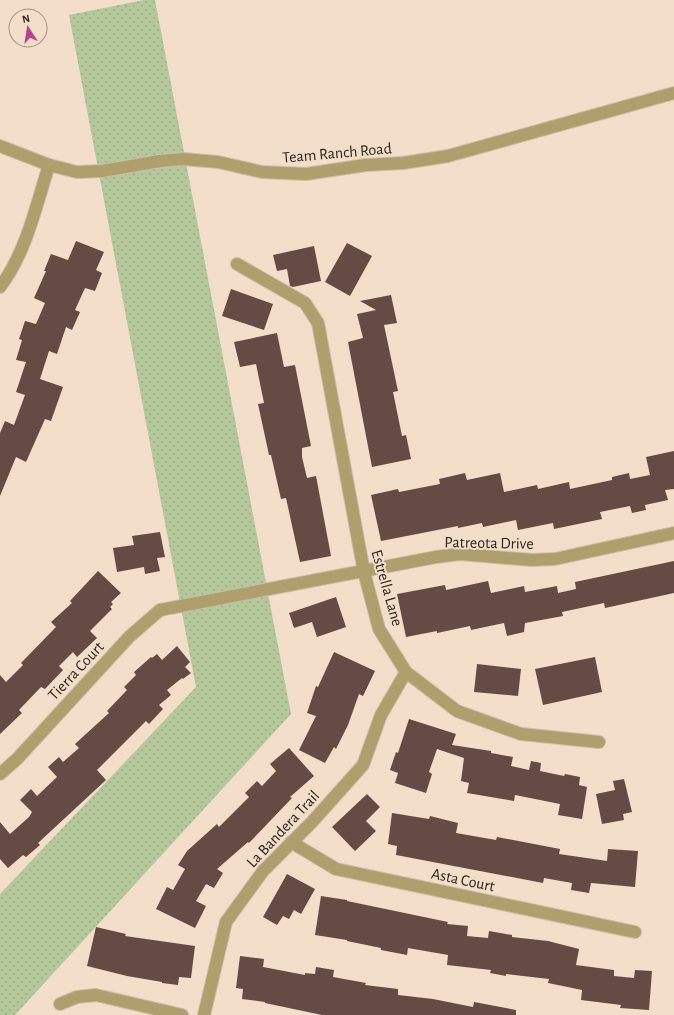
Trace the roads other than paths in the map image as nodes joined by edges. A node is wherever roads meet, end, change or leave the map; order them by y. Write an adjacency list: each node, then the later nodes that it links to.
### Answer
1 (674, 93): 3 (street, Team Ranch Road)
2 (0, 146): 3 (street, Team Ranch Road)
3 (49, 166): 5 (street)
4 (237, 264): 7 (street, Estrella Lane)
5 (0, 287)
6 (674, 533): 7 (street, Patreota Drive)
7 (364, 572): 8 (street, Patreota Drive); 9 (street, Estrella Lane)
8 (185, 605): 11 (street, Tierra Court)
9 (406, 672): 10 (street, Estrella Lane); 12 (street, La Bandera Trail)
10 (599, 742)
11 (0, 774)
12 (291, 842): 13 (street, Asta Court); 16 (street, La Bandera Trail)
13 (635, 932)
14 (60, 1004): 15 (street)
15 (182, 1015)
16 (204, 1015)

